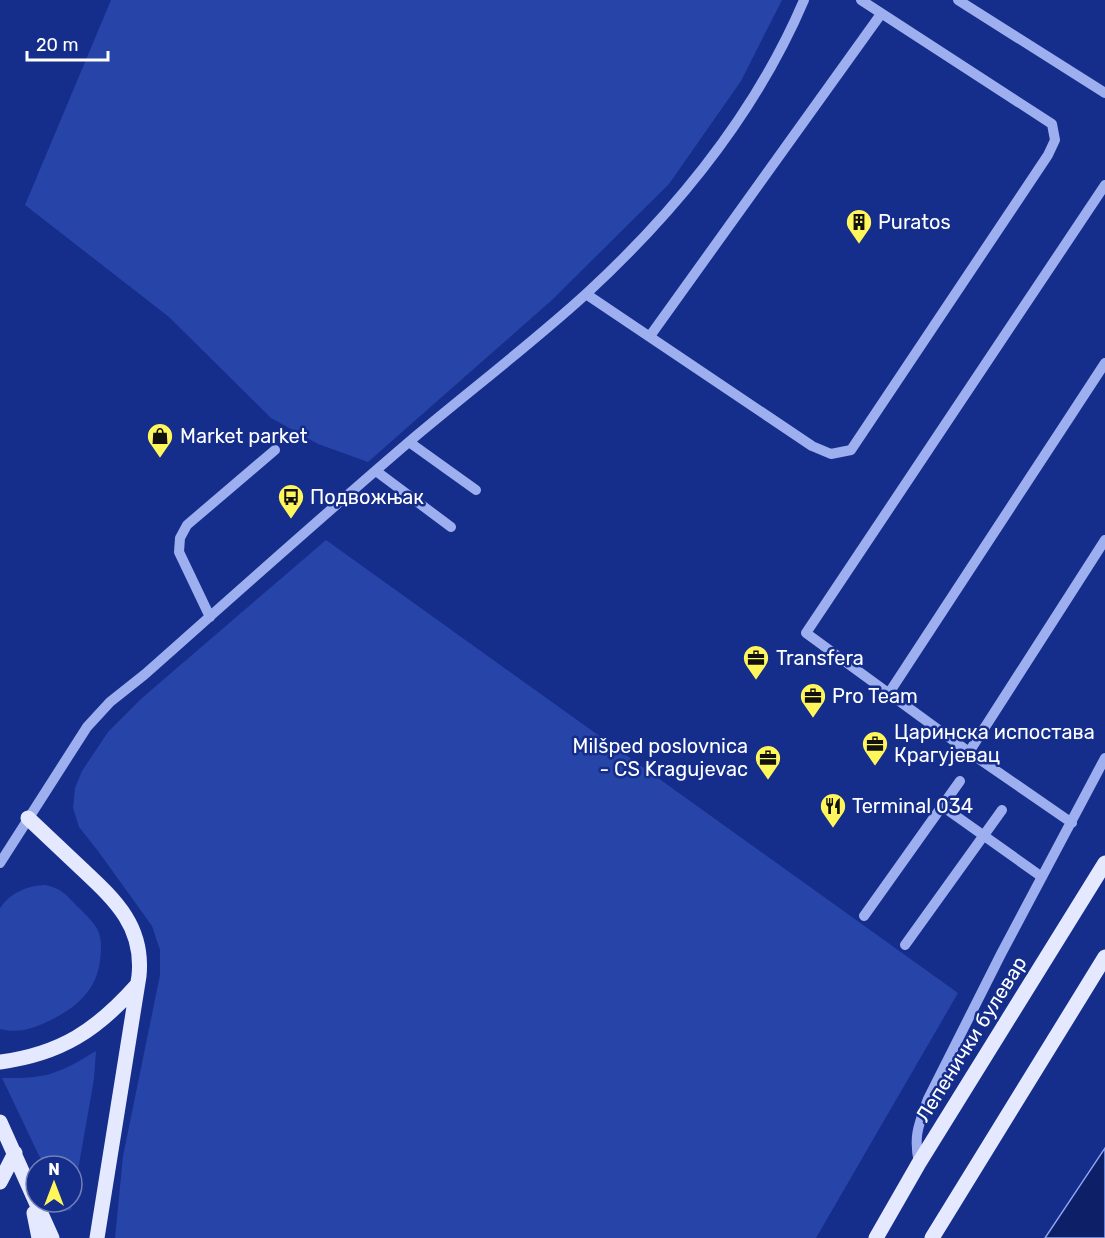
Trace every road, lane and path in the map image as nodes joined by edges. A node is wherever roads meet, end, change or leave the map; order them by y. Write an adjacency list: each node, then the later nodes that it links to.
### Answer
1 (804, 0): 7 (street)
2 (861, 0): 4 (street)
3 (958, 0): 5 (street)
4 (881, 14): 8 (street); 8 (street)
5 (1105, 93)
6 (1105, 185): 17 (street)
7 (586, 294): 8 (street); 10 (street)
8 (650, 336)
9 (1105, 363): 17 (street)
10 (409, 442): 12 (street); 13 (street)
11 (275, 450): 16 (street)
12 (376, 471): 14 (street); 16 (street)
13 (476, 490)
14 (451, 527)
15 (1105, 540): 18 (street)
16 (210, 617): 23 (street)
17 (889, 693): 18 (street)
18 (969, 752): 24 (street)
19 (1105, 758): 24 (street)
20 (960, 781): 21 (street)
21 (942, 806): 25 (street); 29 (street)
22 (1002, 810): 25 (street)
23 (28, 818): 26 (street); 32 (main road)
24 (1072, 823): 28 (street)
25 (984, 835): 28 (street); 30 (street)
26 (0, 863)
27 (1105, 863): 36 (main road, Лепенички булевар)
28 (1042, 877): 36 (street)
29 (864, 916)
30 (905, 945)
31 (1105, 957): 45 (main road)
32 (137, 985): 33 (main road); 43 (main road)
33 (0, 1062)
34 (0, 1122): 35 (main road)
35 (15, 1153): 37 (main road); 38 (main road)
36 (919, 1163): 44 (main road, Лепенички булевар)
37 (24, 1175)
38 (0, 1182)
39 (35, 1214): 41 (main road)
40 (41, 1214): 42 (main road)
41 (39, 1238)
42 (52, 1238)
43 (97, 1238)
44 (876, 1238)
45 (932, 1238)

